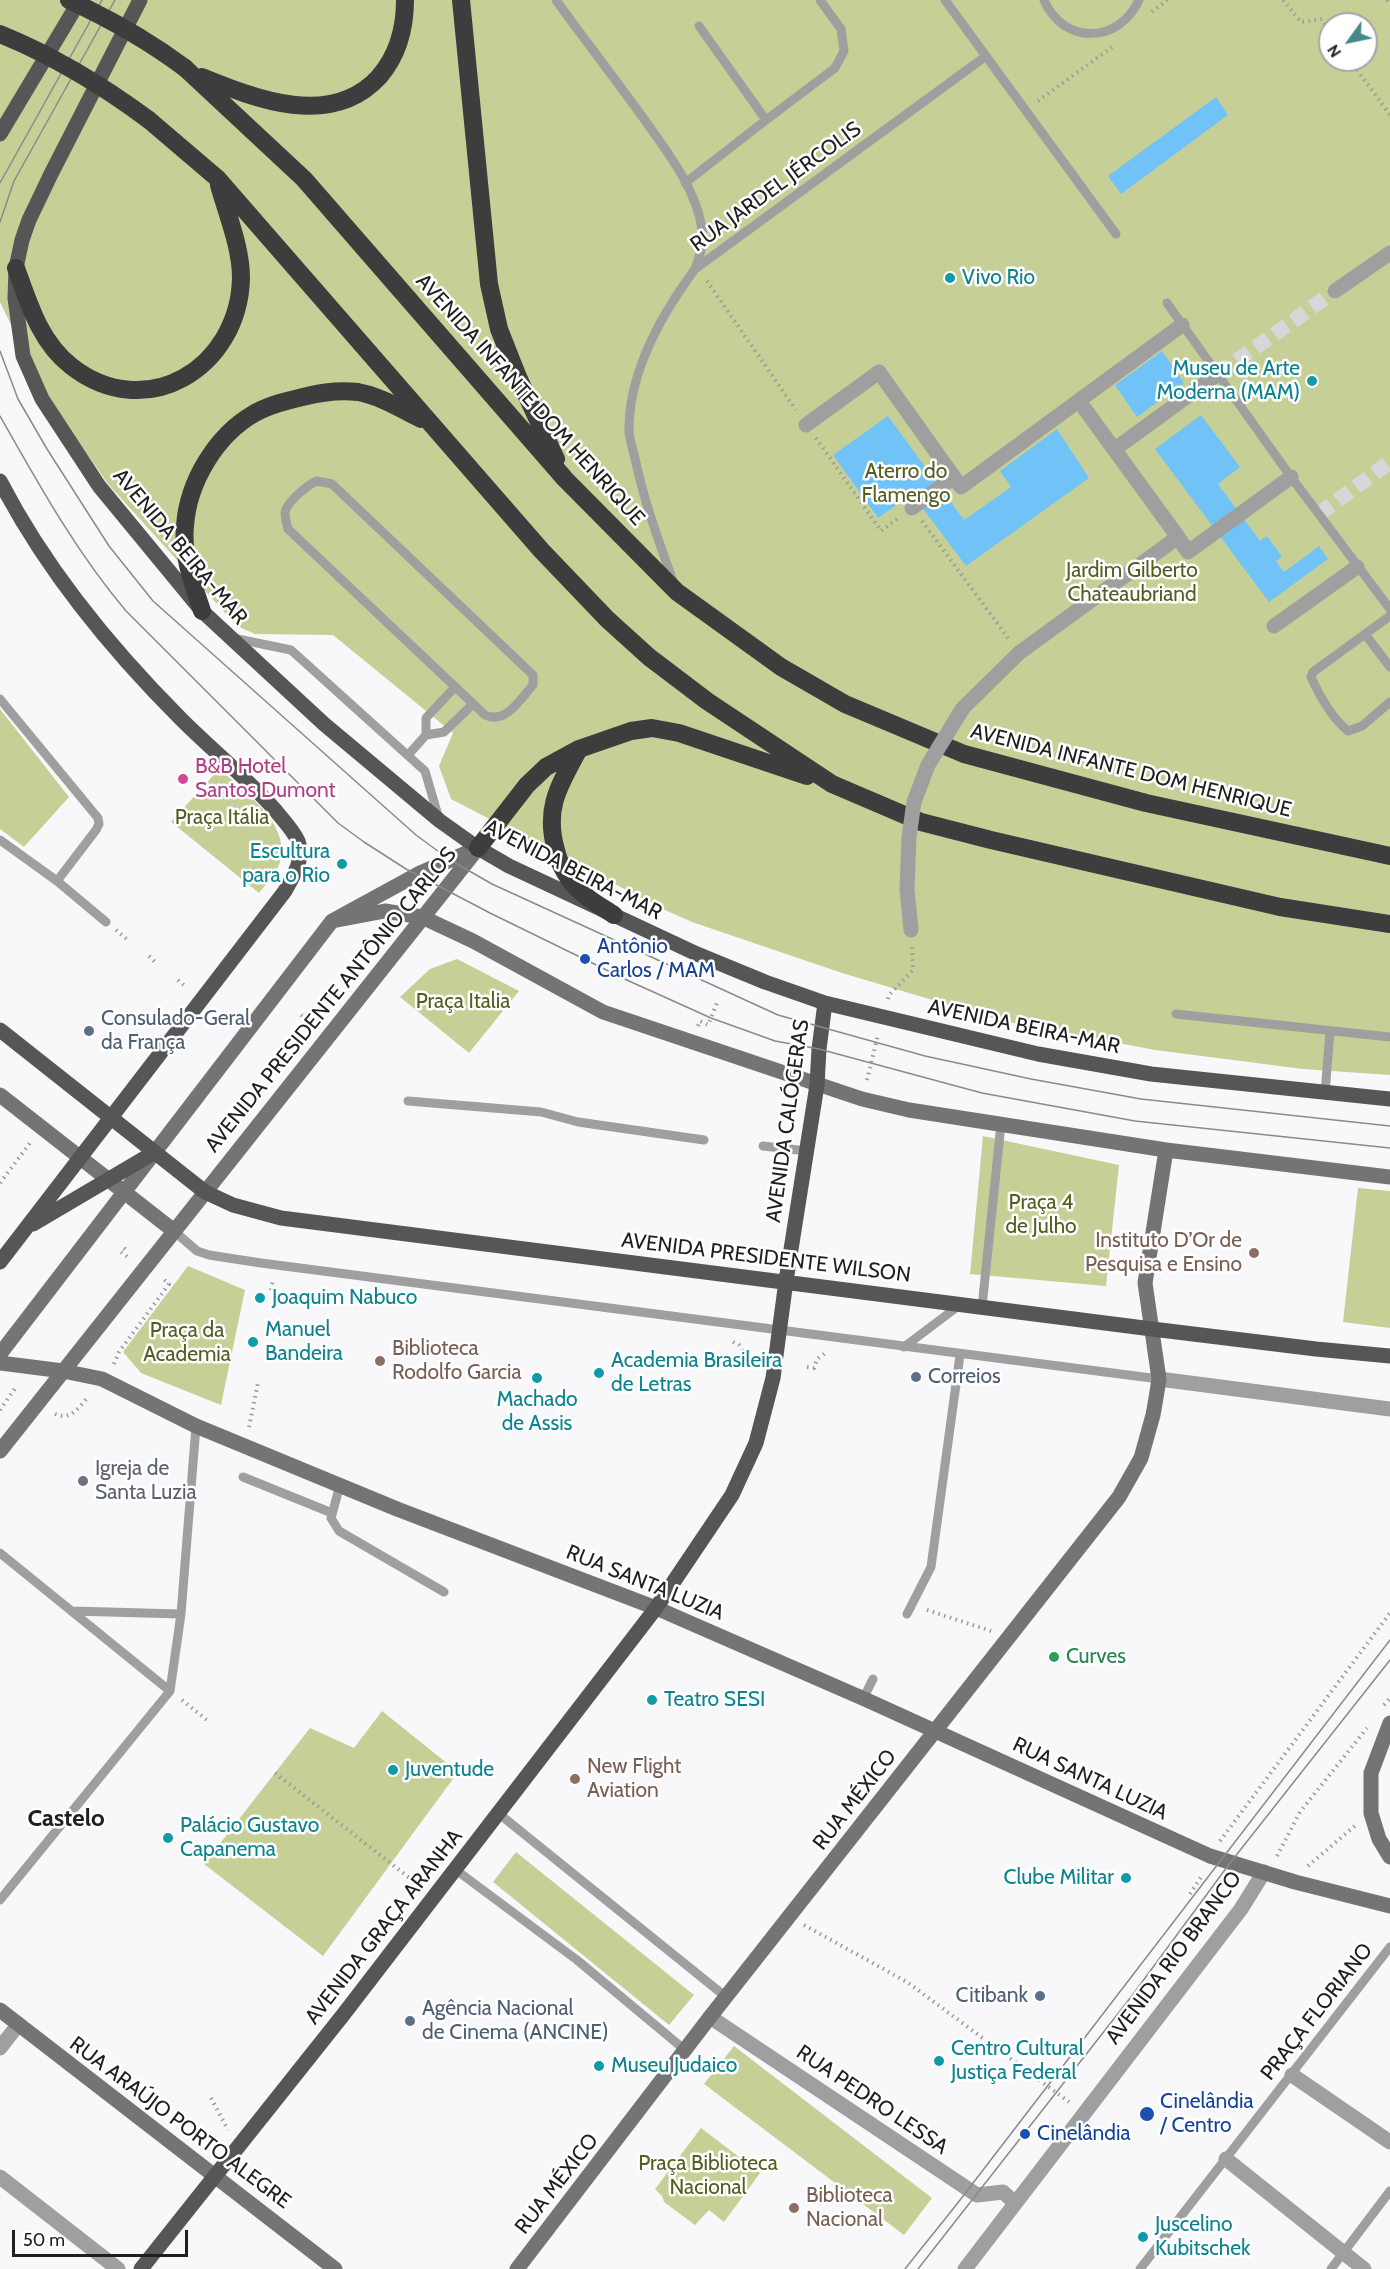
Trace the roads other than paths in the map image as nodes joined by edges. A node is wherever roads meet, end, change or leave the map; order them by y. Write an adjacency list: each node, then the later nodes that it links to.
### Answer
1 (69, 0): 16 (highway, bridge)
2 (80, 0): 18 (main road)
3 (140, 0): 23 (main road, AVENIDA BEIRA-MAR)
4 (405, 0): 16 (highway)
5 (461, 0): 35 (highway)
6 (556, 0): 20 (lane)
7 (820, 0): 17 (lane)
8 (945, 0): 15 (lane)
9 (1036, 0): 12 (lane)
10 (1044, 0): 12 (lane)
11 (1139, 0): 12 (lane)
12 (1048, 10)
13 (699, 26): 17 (lane)
14 (0, 34): 19 (highway, bridge)
15 (986, 56): 21 (lane); 24 (lane, RUA JARDEL JÉRCOLIS)
16 (189, 71): 35 (highway, AVENIDA INFANTE DOM HENRIQUE)
17 (766, 120): 20 (lane)
18 (0, 134)
19 (217, 178): 23 (highway); 30 (highway)
20 (685, 183): 24 (lane)
21 (1116, 234)
22 (1390, 254): 25 (street)
23 (16, 268): 42 (main road, AVENIDA BEIRA-MAR)
24 (695, 269): 40 (lane, RUA JARDEL JÉRCOLIS)
25 (1335, 291)
26 (1167, 303): 27 (lane)
27 (1182, 325): 28 (lane); 29 (street)
28 (1218, 374): 32 (street); 34 (lane)
29 (1079, 401): 32 (street); 33 (street)
30 (431, 424): 42 (highway); 55 (highway)
31 (806, 425): 33 (street)
32 (1115, 449): 38 (street)
33 (954, 477): 37 (street)
34 (1292, 477): 38 (street); 39 (lane)
35 (565, 480): 40 (highway, AVENIDA INFANTE DOM HENRIQUE)
36 (0, 481): 77 (main road)
37 (914, 506)
38 (1178, 537): 66 (street, bridge)
39 (1357, 567): 41 (lane); 44 (street)
40 (677, 592): 59 (highway, AVENIDA INFANTE DOM HENRIQUE)
41 (1390, 609)
42 (202, 611): 46 (main road, AVENIDA BEIRA-MAR)
43 (1390, 616): 45 (lane)
44 (1274, 626)
45 (1365, 634): 47 (lane); 50 (lane)
46 (228, 638): 54 (lane); 56 (main road, AVENIDA BEIRA-MAR)
47 (1390, 667)
48 (455, 687): 51 (lane); 51 (lane); 52 (lane)
49 (0, 699): 60 (lane)
50 (1390, 702)
51 (473, 704): 52 (lane)
52 (426, 735): 54 (lane)
53 (579, 749): 55 (highway); 58 (highway); 61 (highway)
54 (408, 755): 56 (lane)
55 (832, 784): 65 (highway)
56 (440, 821): 58 (main road, AVENIDA BEIRA-MAR)
57 (0, 840): 60 (lane)
58 (478, 848): 61 (main road, AVENIDA BEIRA-MAR); 62 (street, AVENIDA PRESIDENTE ANTÔNIO CARLOS); 63 (street, AVENIDA PRESIDENTE ANTÔNIO CARLOS)
59 (1390, 856)
60 (57, 881): 64 (lane)
61 (614, 915): 67 (main road, AVENIDA BEIRA-MAR)
62 (422, 917): 63 (street); 72 (street); 87 (street, AVENIDA PRESIDENTE ANTÔNIO CARLOS)
63 (332, 921): 83 (street, AVENIDA PRESIDENTE ANTÔNIO CARLOS)
64 (106, 922)
65 (1390, 924)
66 (911, 930)
67 (825, 1003): 72 (main road, AVENIDA CALÓGERAS); 73 (main road, AVENIDA BEIRA-MAR)
68 (1176, 1014): 70 (lane)
69 (0, 1030): 77 (main road, AVENIDA PRESIDENTE WILSON)
70 (1330, 1031): 71 (lane); 73 (lane)
71 (1390, 1037)
72 (817, 1085): 78 (street); 82 (main road, AVENIDA CALÓGERAS)
73 (1324, 1093): 75 (main road, AVENIDA BEIRA-MAR)
74 (0, 1095): 84 (street)
75 (1390, 1099)
76 (408, 1101): 79 (lane)
77 (111, 1118): 83 (main road, AVENIDA PRESIDENTE WILSON); 84 (main road)
78 (1001, 1124): 81 (street); 94 (lane)
79 (704, 1140)
80 (763, 1146): 82 (lane)
81 (1166, 1150): 85 (street); 95 (street, RUA MÉXICO)
82 (807, 1151): 92 (main road, AVENIDA CALÓGERAS)
83 (155, 1152): 86 (main road); 87 (main road, AVENIDA PRESIDENTE WILSON); 88 (street, AVENIDA PRESIDENTE ANTÔNIO CARLOS)
84 (80, 1158): 86 (street); 89 (main road)
85 (1390, 1177)
86 (108, 1179): 88 (street); 89 (main road)
87 (205, 1191): 90 (street, AVENIDA PRESIDENTE ANTÔNIO CARLOS); 92 (main road, AVENIDA PRESIDENTE WILSON)
88 (124, 1192): 90 (street); 98 (street, AVENIDA PRESIDENTE ANTÔNIO CARLOS)
89 (27, 1228): 91 (main road)
90 (174, 1231): 96 (lane); 102 (street, AVENIDA PRESIDENTE ANTÔNIO CARLOS)
91 (0, 1262)
92 (786, 1281): 93 (main road, AVENIDA PRESIDENTE WILSON); 96 (main road, AVENIDA CALÓGERAS)
93 (961, 1304): 94 (main road, AVENIDA PRESIDENTE WILSON); 97 (lane)
94 (982, 1307): 95 (main road, AVENIDA PRESIDENTE WILSON)
95 (1152, 1329): 100 (main road, AVENIDA PRESIDENTE WILSON); 103 (street, RUA MÉXICO)
96 (781, 1330): 97 (lane); 112 (main road, AVENIDA CALÓGERAS)
97 (904, 1347): 99 (lane)
98 (0, 1354)
99 (960, 1355): 103 (lane); 115 (lane)
100 (1390, 1356)
101 (0, 1363): 102 (street, RUA SANTA LUZIA)
102 (63, 1371): 105 (street, RUA SANTA LUZIA); 106 (street, AVENIDA PRESIDENTE ANTÔNIO CARLOS)
103 (1159, 1379): 104 (street); 120 (street, RUA MÉXICO)
104 (1390, 1409)
105 (196, 1426): 108 (street, RUA SANTA LUZIA); 114 (lane)
106 (0, 1451)
107 (243, 1477): 109 (lane)
108 (340, 1485): 109 (lane); 112 (street, RUA SANTA LUZIA)
109 (332, 1513): 111 (lane)
110 (0, 1553): 113 (lane)
111 (444, 1592)
112 (656, 1608): 118 (street, RUA SANTA LUZIA); 121 (main road, AVENIDA GRAÇA ARANHA)
113 (72, 1611): 114 (lane); 117 (lane)
114 (180, 1614): 117 (lane)
115 (907, 1614)
116 (873, 1679): 118 (lane)
117 (170, 1691): 125 (lane)
118 (863, 1699): 120 (street, RUA SANTA LUZIA)
119 (1390, 1723): 122 (street)
120 (936, 1732): 124 (street, RUA SANTA LUZIA); 128 (street, RUA MÉXICO)
121 (498, 1813): 123 (main road, AVENIDA GRAÇA ARANHA); 128 (lane)
122 (1390, 1857)
123 (456, 1870): 133 (lane); 138 (main road, AVENIDA GRAÇA ARANHA)
124 (1264, 1872): 126 (street, RUA SANTA LUZIA); 140 (street, AVENIDA RIO BRANCO)
125 (0, 1900)
126 (1390, 1906)
127 (1390, 1947): 134 (lane, PRAÇA FLORIANO)
128 (726, 1997): 130 (street, RUA MÉXICO)
129 (0, 2010): 131 (street, RUA ARAÚJO PORTO ALEGRE)
130 (710, 2017): 133 (street, RUA MÉXICO); 140 (street, RUA PEDRO LESSA)
131 (18, 2025): 132 (street); 138 (street, RUA ARAÚJO PORTO ALEGRE)
132 (0, 2048)
133 (685, 2050): 145 (street, RUA MÉXICO)
134 (1292, 2075): 135 (street); 136 (lane, PRAÇA FLORIANO)
135 (1390, 2142)
136 (1226, 2160): 141 (street); 147 (lane, PRAÇA FLORIANO)
137 (0, 2177): 142 (street)
138 (216, 2177): 143 (main road, AVENIDA GRAÇA ARANHA); 144 (street, RUA ARAÚJO PORTO ALEGRE)
139 (1390, 2191): 141 (lane)
140 (1014, 2202): 146 (street, AVENIDA RIO BRANCO)
141 (1343, 2253): 148 (lane); 149 (street)
142 (118, 2269)
143 (141, 2269)
144 (335, 2269)
145 (517, 2269)
146 (964, 2269)
147 (1140, 2269)
148 (1331, 2269)
149 (1364, 2269)

